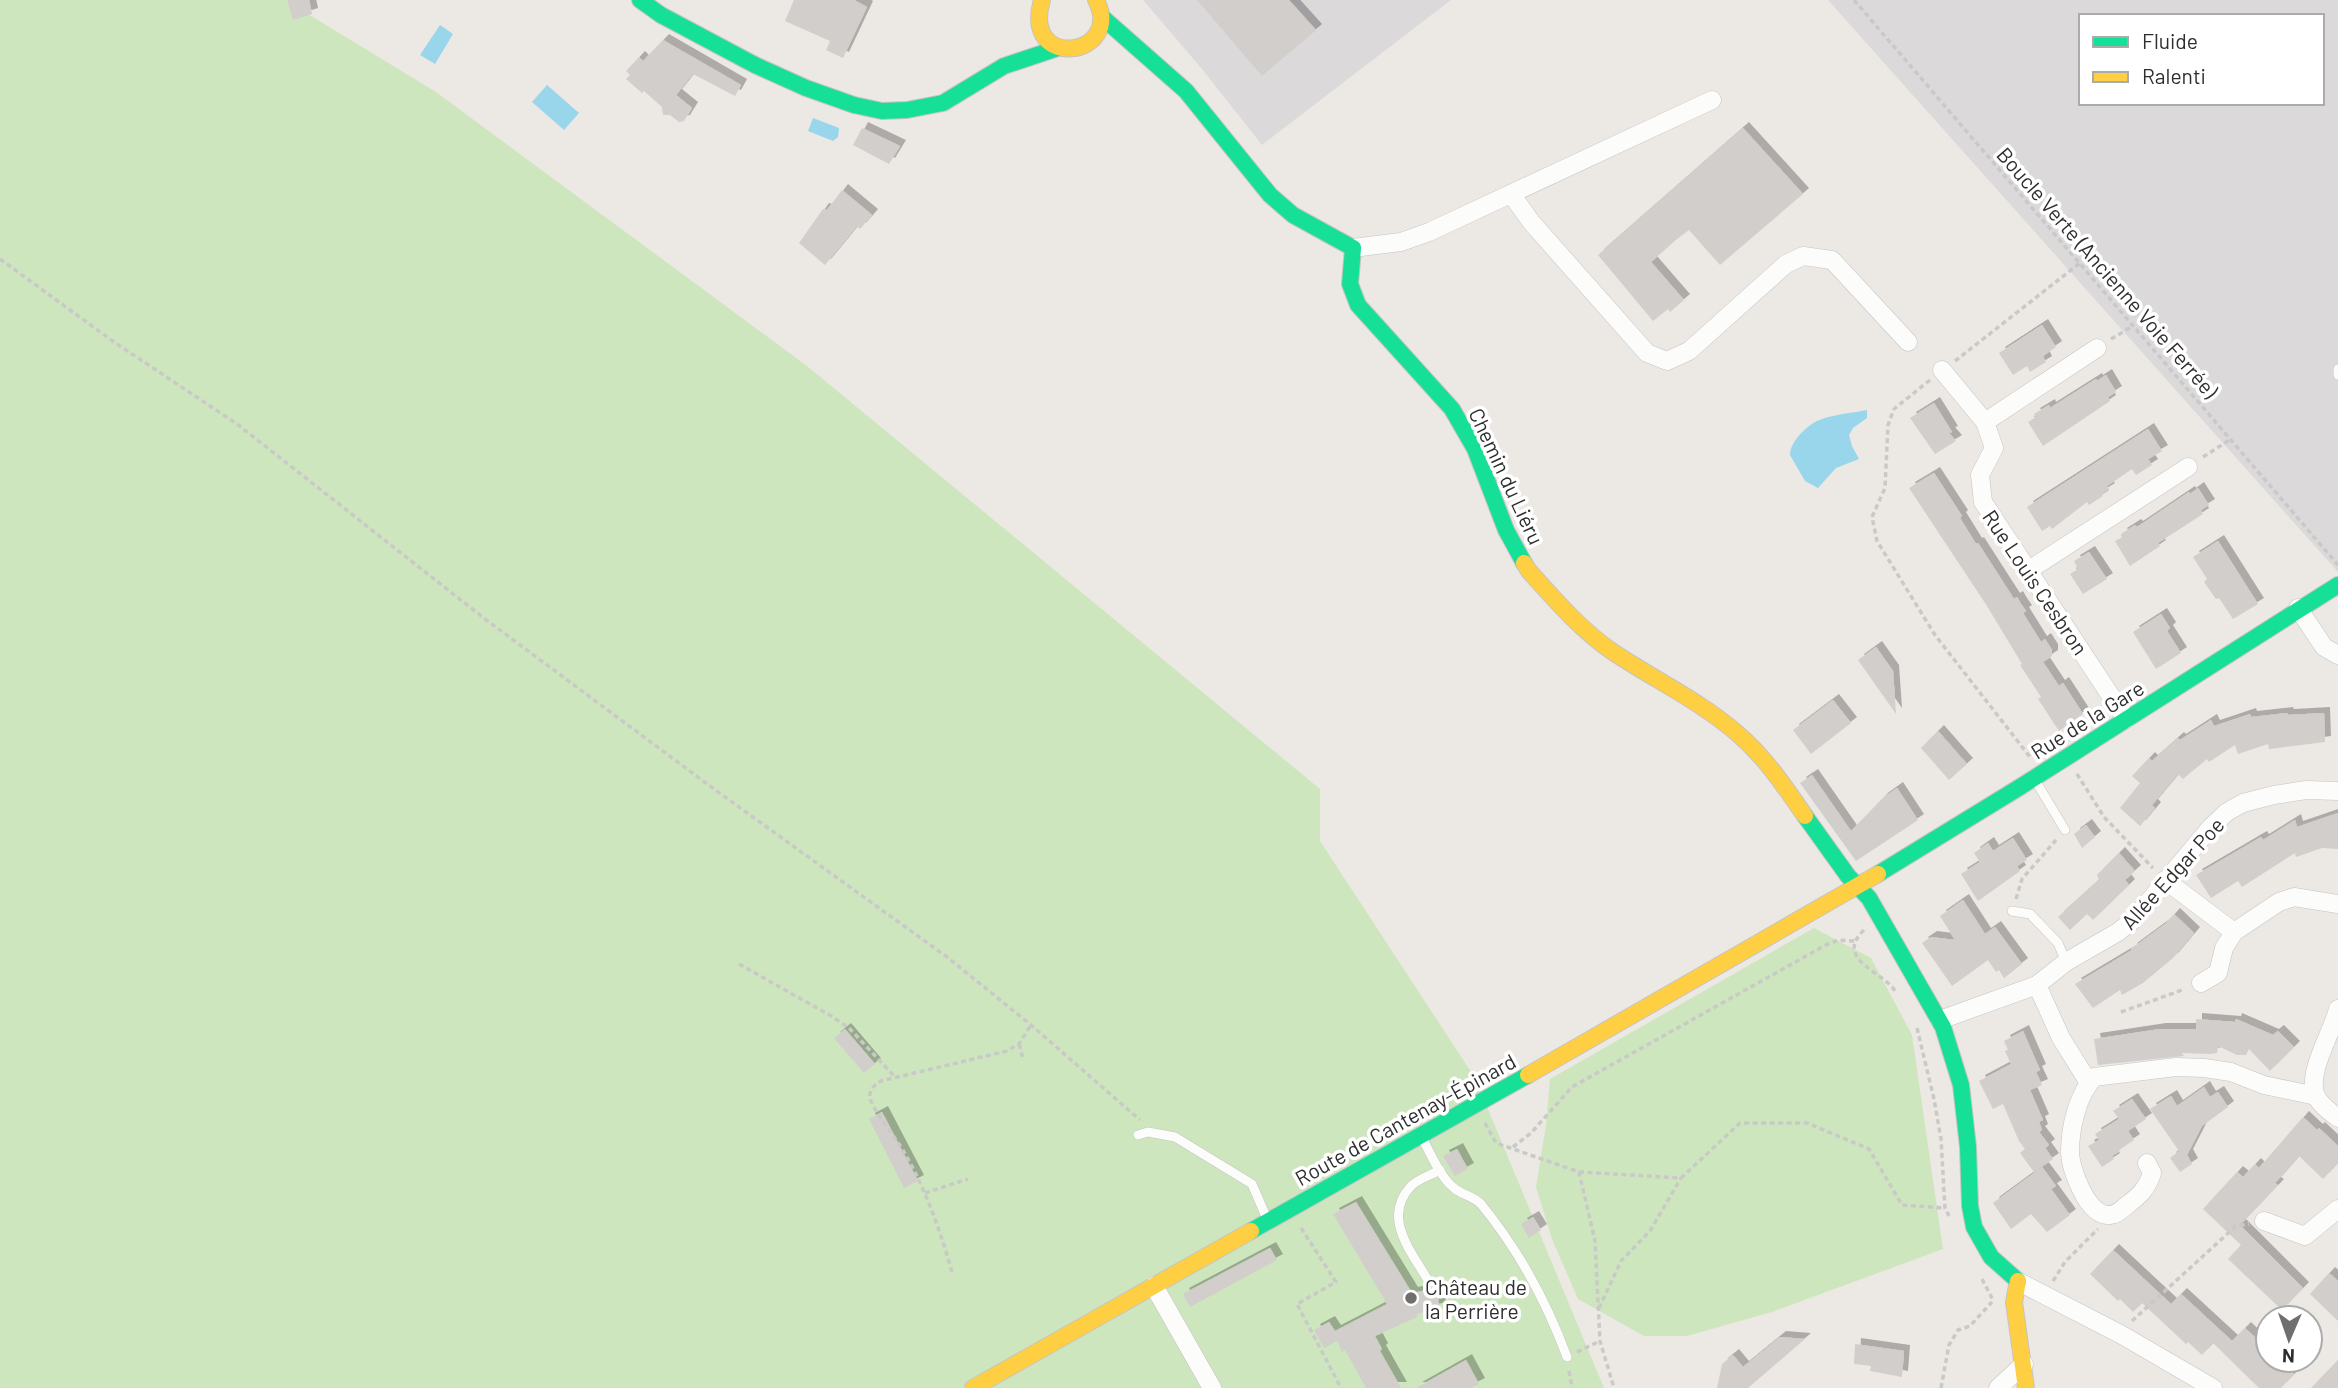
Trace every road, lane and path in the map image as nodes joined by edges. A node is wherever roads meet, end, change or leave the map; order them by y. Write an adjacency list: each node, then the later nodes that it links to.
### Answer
1 (640, 0): 9 (street)
2 (1042, 0): 5 (street)
3 (1854, 0): 14 (path, Boucle Verte (Ancienne Voie Ferrée))
4 (1100, 6): 6 (street); 8 (street)
5 (1037, 19): 7 (street); 9 (street)
6 (1088, 44): 7 (street); 8 (street)
7 (1058, 48): 9 (street)
8 (1155, 65): 12 (street)
9 (1004, 66)
10 (1712, 100): 11 (street)
11 (1511, 194): 12 (street); 16 (street)
12 (1353, 248): 36 (street, Chemin du Liéru)
13 (0, 259): 51 (path)
14 (2080, 263): 15 (path, Boucle Verte (Ancienne Voie Ferrée)); 19 (path)
15 (2133, 326): 17 (path); 22 (path, Boucle Verte (Ancienne Voie Ferrée))
16 (1908, 342)
17 (2097, 348): 21 (street)
18 (2338, 369): 20 (lane)
19 (1942, 370): 21 (street); 30 (path)
20 (2338, 375)
21 (1985, 422): 25 (street, Rue Louis Cesbron)
22 (2231, 439): 23 (path); 24 (path, Boucle Verte (Ancienne Voie Ferrée))
23 (2188, 467): 25 (street)
24 (2338, 565)
25 (2029, 570): 29 (street, Rue Louis Cesbron)
26 (2338, 585): 27 (street, Rue de la Gare)
27 (2298, 608): 28 (street); 29 (street, Rue de la Gare)
28 (2338, 655)
29 (2126, 719): 31 (street, Rue de la Gare)
30 (2032, 757)
31 (2066, 757): 32 (street, Rue de la Gare); 35 (path)
32 (2034, 778): 34 (lane); 36 (street, Rue de la Gare)
33 (2338, 791): 35 (street, Allée Edgar Poe)
34 (2065, 830): 38 (path)
35 (2165, 880): 40 (street); 42 (street, Allée Edgar Poe)
36 (1858, 886): 39 (street, Chemin du Liéru); 60 (street, Route de Cantenay-Épinard)
37 (2338, 904): 40 (street)
38 (2012, 911): 42 (lane)
39 (1881, 919): 41 (path); 49 (street, Chemin du Liéru)
40 (2234, 932): 44 (street)
41 (1855, 940): 46 (path); 61 (path)
42 (2066, 962): 45 (street, Allée Edgar Poe)
43 (739, 964): 54 (path)
44 (2201, 983): 48 (path)
45 (2037, 985): 49 (street, Allée Edgar Poe); 55 (street)
46 (1898, 995)
47 (2338, 1009): 56 (street)
48 (2121, 1013)
49 (1940, 1020): 78 (street, Chemin du Liéru)
50 (1915, 1023): 68 (path)
51 (1031, 1025): 52 (path); 58 (path)
52 (1020, 1044): 53 (path); 54 (path)
53 (1023, 1059)
54 (896, 1078): 67 (path)
55 (2089, 1083): 56 (street); 70 (street)
56 (2316, 1096): 57 (street)
57 (2338, 1118)
58 (1149, 1121)
59 (1138, 1135): 71 (lane)
60 (1420, 1135): 63 (lane); 71 (street, Route de Cantenay-Épinard)
61 (1513, 1147)
62 (2147, 1163): 70 (street)
63 (1440, 1170): 77 (lane); 85 (lane)
64 (1579, 1172): 65 (path)
65 (1681, 1178): 68 (path); 83 (path)
66 (968, 1179): 67 (path)
67 (925, 1193): 75 (path)
68 (1945, 1208): 72 (path)
69 (2338, 1209): 73 (street)
70 (2105, 1216): 80 (path)
71 (1268, 1220): 79 (street, Route de Cantenay-Épinard)
72 (1952, 1220)
73 (2264, 1221): 84 (path)
74 (1297, 1222): 89 (path)
75 (952, 1272)
76 (1981, 1277): 81 (path)
77 (1429, 1282)
78 (2019, 1282): 80 (street); 82 (street)
79 (1154, 1286): 87 (street, Route de Cantenay-Épinard); 88 (street)
80 (2045, 1296): 84 (street)
81 (1993, 1301): 82 (path); 90 (path)
82 (2014, 1302): 86 (street)
83 (1599, 1310)
84 (2122, 1335): 93 (street)
85 (1567, 1357)
86 (2024, 1364): 91 (street); 92 (street)
87 (973, 1388)
88 (1212, 1388)
89 (1342, 1388)
90 (1941, 1388)
91 (1998, 1388)
92 (2026, 1388)
93 (2213, 1388)

